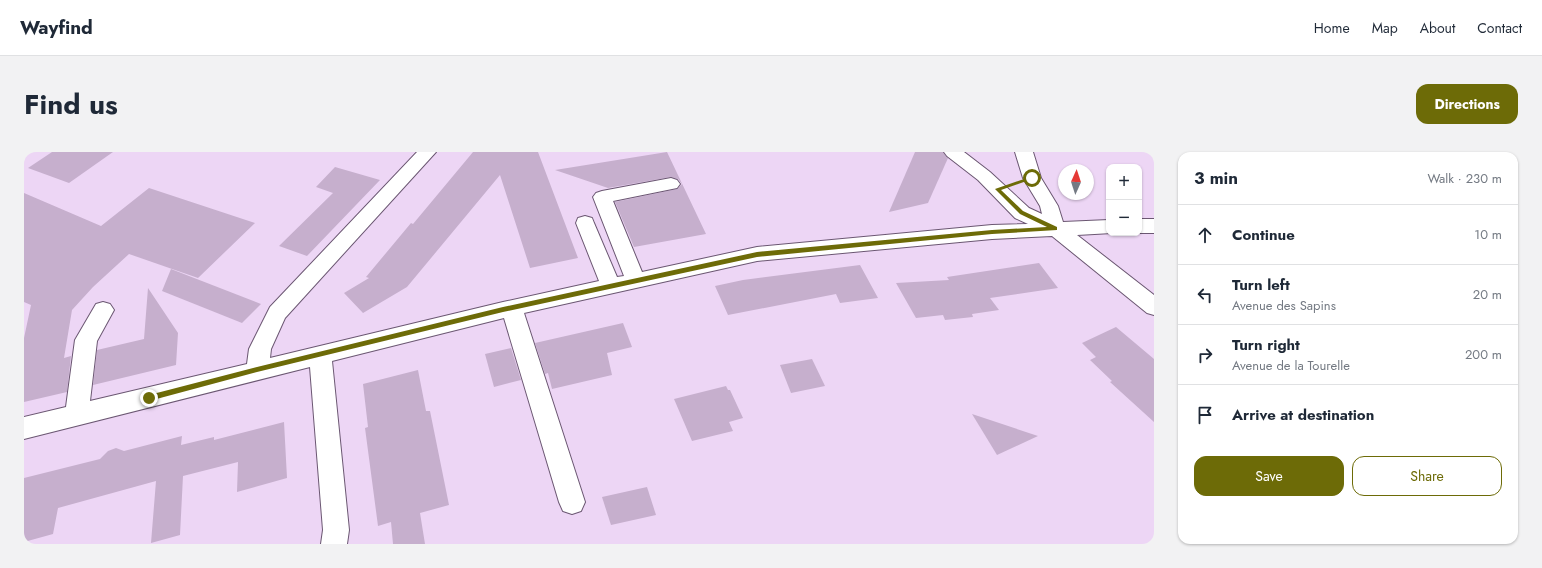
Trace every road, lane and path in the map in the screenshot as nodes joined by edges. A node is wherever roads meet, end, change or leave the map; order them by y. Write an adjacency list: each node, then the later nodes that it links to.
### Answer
1 (427, 152): 18 (street)
2 (953, 152): 6 (street)
3 (1024, 152): 4 (street)
4 (1032, 178): 6 (street); 11 (street)
5 (671, 184): 12 (street)
6 (997, 189): 11 (street)
7 (585, 223): 13 (street)
8 (1142, 226): 9 (street)
9 (1154, 226)
10 (1106, 227): 11 (street)
11 (1055, 228): 12 (street); 14 (street)
12 (636, 281): 13 (street)
13 (610, 286): 15 (street)
14 (1154, 307)
15 (512, 308): 17 (street); 21 (street)
16 (103, 310): 19 (street)
17 (320, 354): 18 (street); 22 (street)
18 (257, 369): 19 (street)
19 (77, 415): 20 (street)
20 (24, 428)
21 (572, 502)
22 (334, 544)

